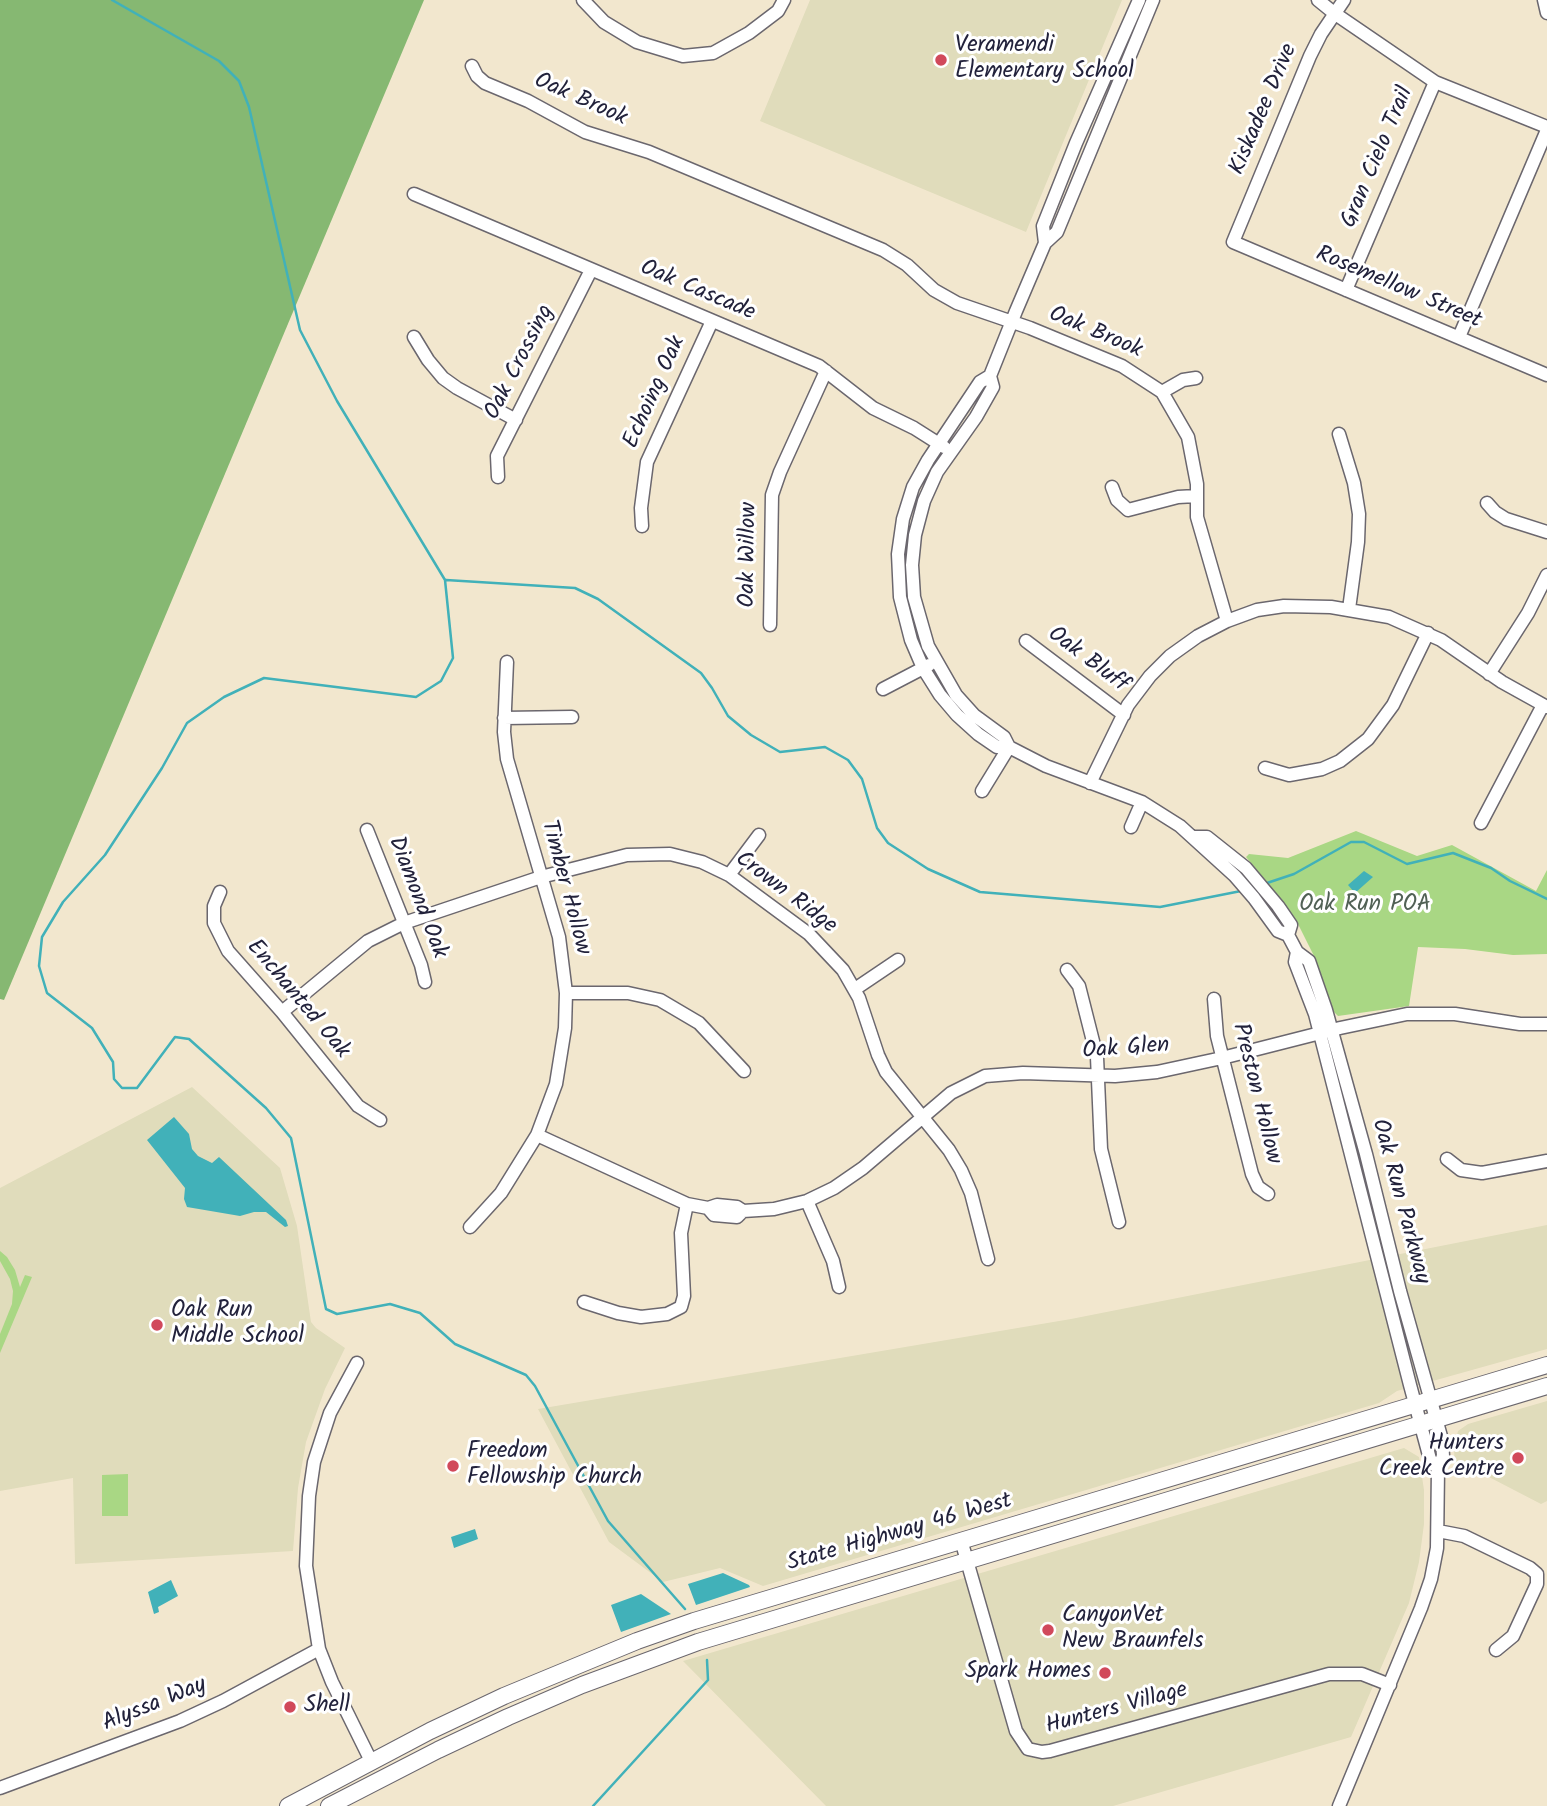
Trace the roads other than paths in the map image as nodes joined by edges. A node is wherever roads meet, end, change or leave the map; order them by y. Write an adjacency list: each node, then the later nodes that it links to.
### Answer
1 (583, 0): 2 (street)
2 (784, 0)
3 (1139, 0): 11 (street, Oak Run Parkway)
4 (1153, 0): 11 (street, Oak Run Parkway)
5 (1318, 0): 8 (street)
6 (1344, 0): 8 (street, Kiskadee Drive)
7 (1544, 0): 9 (street)
8 (1334, 13): 12 (street); 15 (street, Kiskadee Drive)
9 (1547, 13)
10 (472, 66): 19 (street, Oak Brook)
11 (1117, 69): 19 (street, Oak Run Parkway)
12 (1434, 82): 13 (street); 17 (street, Gran Cielo Trail)
13 (1547, 129): 21 (street)
14 (414, 194): 16 (street, Oak Cascade)
15 (1233, 242): 17 (street, Rosemellow Street)
16 (591, 270): 18 (street, Oak Cascade); 27 (street, Oak Crossing)
17 (1346, 290): 21 (street, Rosemellow Street)
18 (712, 321): 22 (street, Oak Cascade); 35 (street, Echoing Oak)
19 (1012, 322): 24 (street, Oak Run Parkway); 26 (street, Oak Brook)
20 (414, 337): 27 (street)
21 (1459, 337): 23 (street, Rosemellow Street)
22 (826, 370): 29 (street, Oak Cascade); 40 (street, Oak Willow)
23 (1547, 374)
24 (990, 376): 29 (street, Oak Run Parkway); 30 (street, Oak Run Parkway)
25 (1196, 378): 26 (street)
26 (1162, 392): 33 (street, Oak Brook)
27 (516, 421): 31 (street, Oak Crossing)
28 (1339, 434): 38 (street)
29 (939, 443): 30 (street, Oak Cascade); 45 (street, Oak Run Parkway)
30 (950, 452): 44 (street, Oak Run Parkway)
31 (498, 477)
32 (1112, 487): 33 (street)
33 (1196, 496): 39 (street, Oak Brook)
34 (1487, 503): 36 (street)
35 (642, 526)
36 (1547, 532)
37 (1547, 575): 46 (street)
38 (1349, 609): 39 (street); 41 (street)
39 (1227, 621): 49 (street)
40 (770, 625)
41 (1428, 633): 46 (street); 53 (street)
42 (1026, 641): 49 (street, Oak Bluff)
43 (507, 662): 51 (street, Timber Hollow)
44 (935, 662): 45 (street); 52 (street, Oak Run Parkway)
45 (923, 668): 47 (street); 52 (street, Oak Run Parkway)
46 (1489, 674): 48 (street)
47 (883, 689)
48 (1545, 706): 57 (street)
49 (1124, 715): 54 (street)
50 (572, 717): 51 (street)
51 (504, 718): 63 (street, Timber Hollow)
52 (1009, 747): 54 (street, Oak Run Parkway); 55 (street)
53 (1265, 768)
54 (1090, 783): 56 (street, Oak Run Parkway)
55 (982, 791)
56 (1142, 803): 58 (street); 61 (street, Oak Run Parkway)
57 (1481, 823)
58 (1131, 827)
59 (367, 830): 65 (street, Diamond Oak)
60 (759, 835): 62 (street)
61 (1220, 854): 66 (street, Oak Run Parkway); 66 (street, Oak Run Parkway)
62 (729, 875): 63 (street, Crown Ridge); 70 (street, Crown Ridge)
63 (541, 877): 65 (street, Crown Ridge); 71 (street, Timber Hollow)
64 (220, 892): 73 (street, Enchanted Oak)
65 (404, 923): 69 (street, Diamond Oak); 73 (street, Crown Ridge)
66 (1288, 935): 75 (street, Oak Run Parkway)
67 (898, 960): 70 (street)
68 (1067, 970): 78 (street)
69 (425, 982)
70 (855, 989): 79 (street, Crown Ridge)
71 (566, 993): 77 (street); 81 (street, Timber Hollow)
72 (1214, 999): 76 (street, Preston Hollow)
73 (282, 1012): 80 (street, Enchanted Oak)
74 (1547, 1024): 75 (street, Oak Glen)
75 (1325, 1031): 76 (street, Oak Glen); 95 (street, Oak Run Parkway)
76 (1222, 1058): 78 (street, Oak Glen); 84 (street, Preston Hollow)
77 (744, 1071)
78 (1099, 1076): 79 (street, Oak Glen); 87 (street)
79 (922, 1117): 85 (street, Oak Glen); 89 (street, Crown Ridge)
80 (380, 1119)
81 (537, 1135): 86 (street, Oak Glen); 88 (street, Timber Hollow)
82 (1447, 1159): 83 (street)
83 (1547, 1161)
84 (1268, 1194)
85 (807, 1201): 86 (street, Oak Glen); 90 (street)
86 (687, 1205): 91 (street)
87 (1119, 1222)
88 (470, 1227)
89 (988, 1259)
90 (839, 1287)
91 (584, 1302)
92 (357, 1363): 100 (street)
93 (1547, 1365): 95 (main road, State Highway 46 West)
94 (1547, 1386): 96 (main road, State Highway 46 West)
95 (1424, 1402): 96 (street, Oak Run Parkway); 98 (main road, State Highway 46 West)
96 (1429, 1422): 97 (street, Oak Run Parkway); 99 (main road, State Highway 46 West)
97 (1438, 1531): 101 (street); 102 (street, Oak Run Parkway)
98 (961, 1540): 99 (street, Hunters Village); 103 (main road, State Highway 46 West)
99 (966, 1560): 102 (street, Hunters Village); 107 (main road, State Highway 46 West)
100 (319, 1649): 103 (street); 104 (street, Alyssa Way)
101 (1496, 1650)
102 (1390, 1685): 108 (street, Oak Run Parkway)
103 (371, 1761): 105 (main road, State Highway 46 West); 106 (main road)
104 (0, 1788)
105 (288, 1806)
106 (323, 1806)
107 (329, 1806)
108 (1339, 1806)

